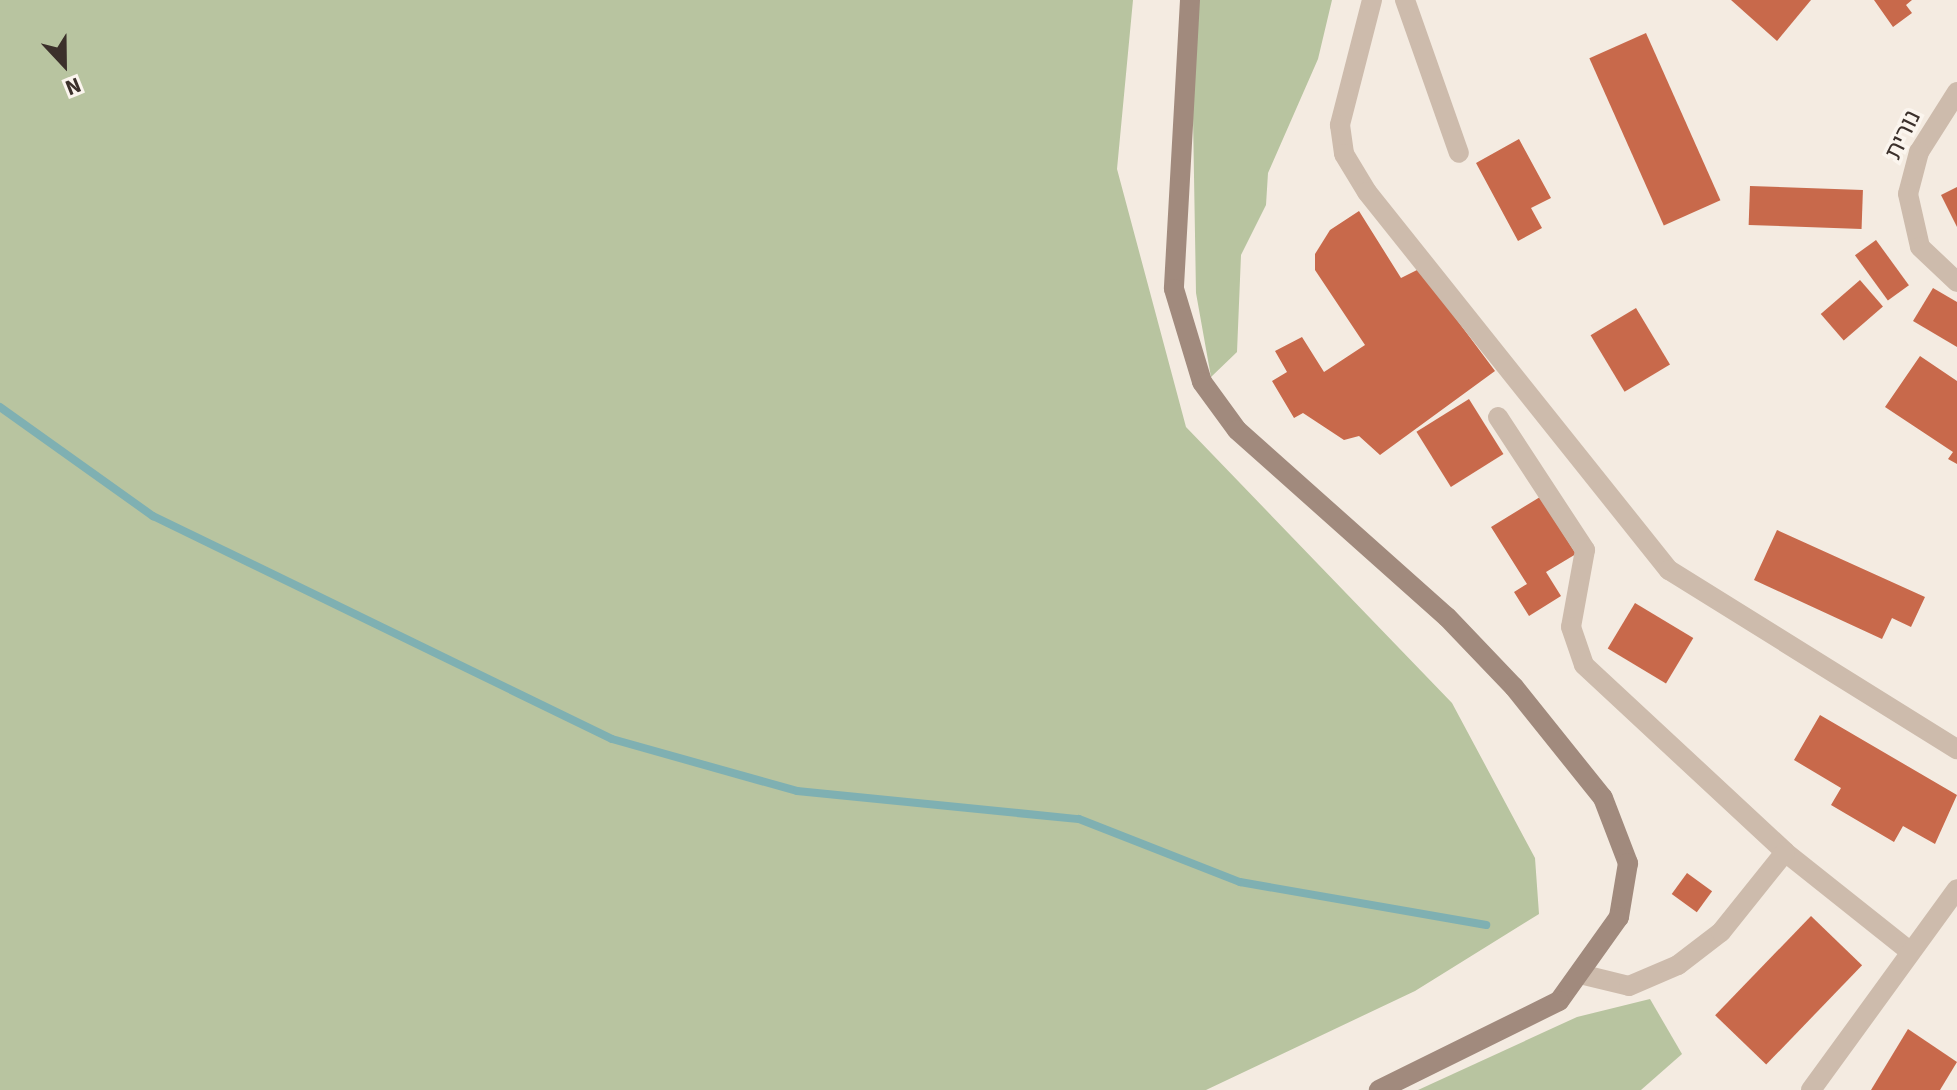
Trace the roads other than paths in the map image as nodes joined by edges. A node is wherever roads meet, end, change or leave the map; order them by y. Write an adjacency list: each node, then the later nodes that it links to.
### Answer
1 (1190, 0): 12 (main road)
2 (1372, 0): 8 (street)
3 (1405, 0): 5 (street)
4 (1957, 92): 6 (street, נורית)
5 (1459, 153)
6 (1957, 282)
7 (1498, 417): 9 (street)
8 (1957, 749)
9 (1785, 852): 11 (street); 12 (street)
10 (1957, 889): 11 (street)
11 (1907, 949): 14 (street)
12 (1584, 975): 13 (main road)
13 (1379, 1090)
14 (1811, 1090)

